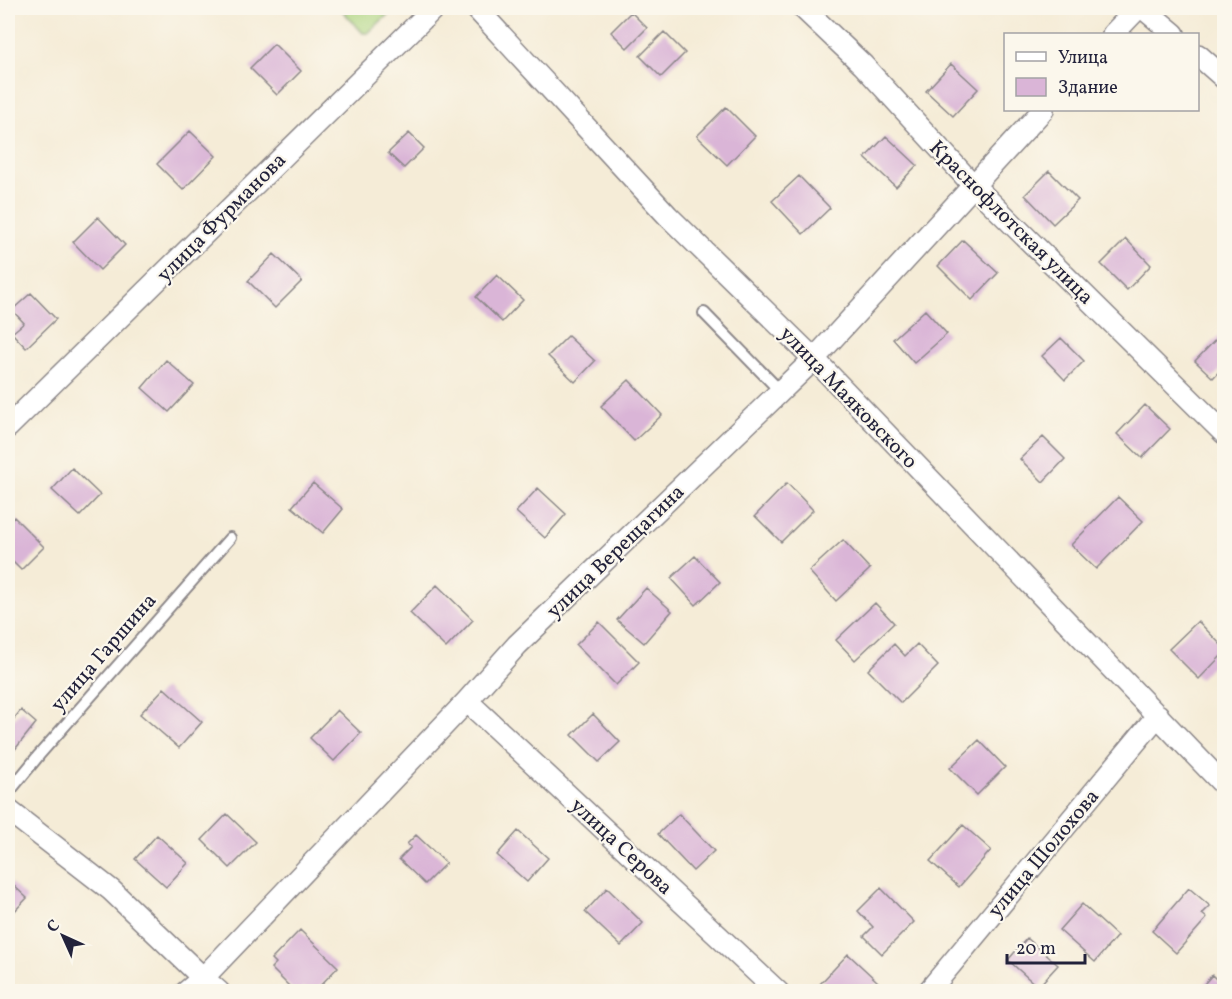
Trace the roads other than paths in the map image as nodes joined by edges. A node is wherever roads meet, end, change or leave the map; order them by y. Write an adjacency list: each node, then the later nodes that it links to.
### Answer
1 (434, 8): 15 (street, улица Фурманова)
2 (476, 8): 13 (street, улица Маяковского)
3 (803, 8): 11 (street, Краснофлотская улица)
4 (1138, 8): 6 (street)
5 (1143, 8): 7 (street)
6 (1114, 33)
7 (1173, 33)
8 (1199, 57): 9 (street)
9 (1224, 78)
10 (1042, 111): 11 (street, улица Верещагина)
11 (973, 185): 13 (street, улица Верещагина); 16 (street, Краснофлотская улица)
12 (704, 313): 14 (lane)
13 (814, 359): 14 (street, улица Верещагина); 19 (street, улица Маяковского)
14 (782, 392): 18 (street, улица Верещагина)
15 (8, 427)
16 (1224, 433)
17 (230, 538): 21 (lane, улица Гаршина)
18 (467, 701): 23 (street, улица Верещагина); 26 (street, улица Серова)
19 (1158, 716): 20 (street, улица Маяковского); 27 (street, улица Шолохова)
20 (1224, 784)
21 (8, 793)
22 (8, 810): 23 (street)
23 (203, 978): 24 (street, улица Верещагина); 25 (street)
24 (186, 992)
25 (219, 992)
26 (778, 992)
27 (928, 992)

